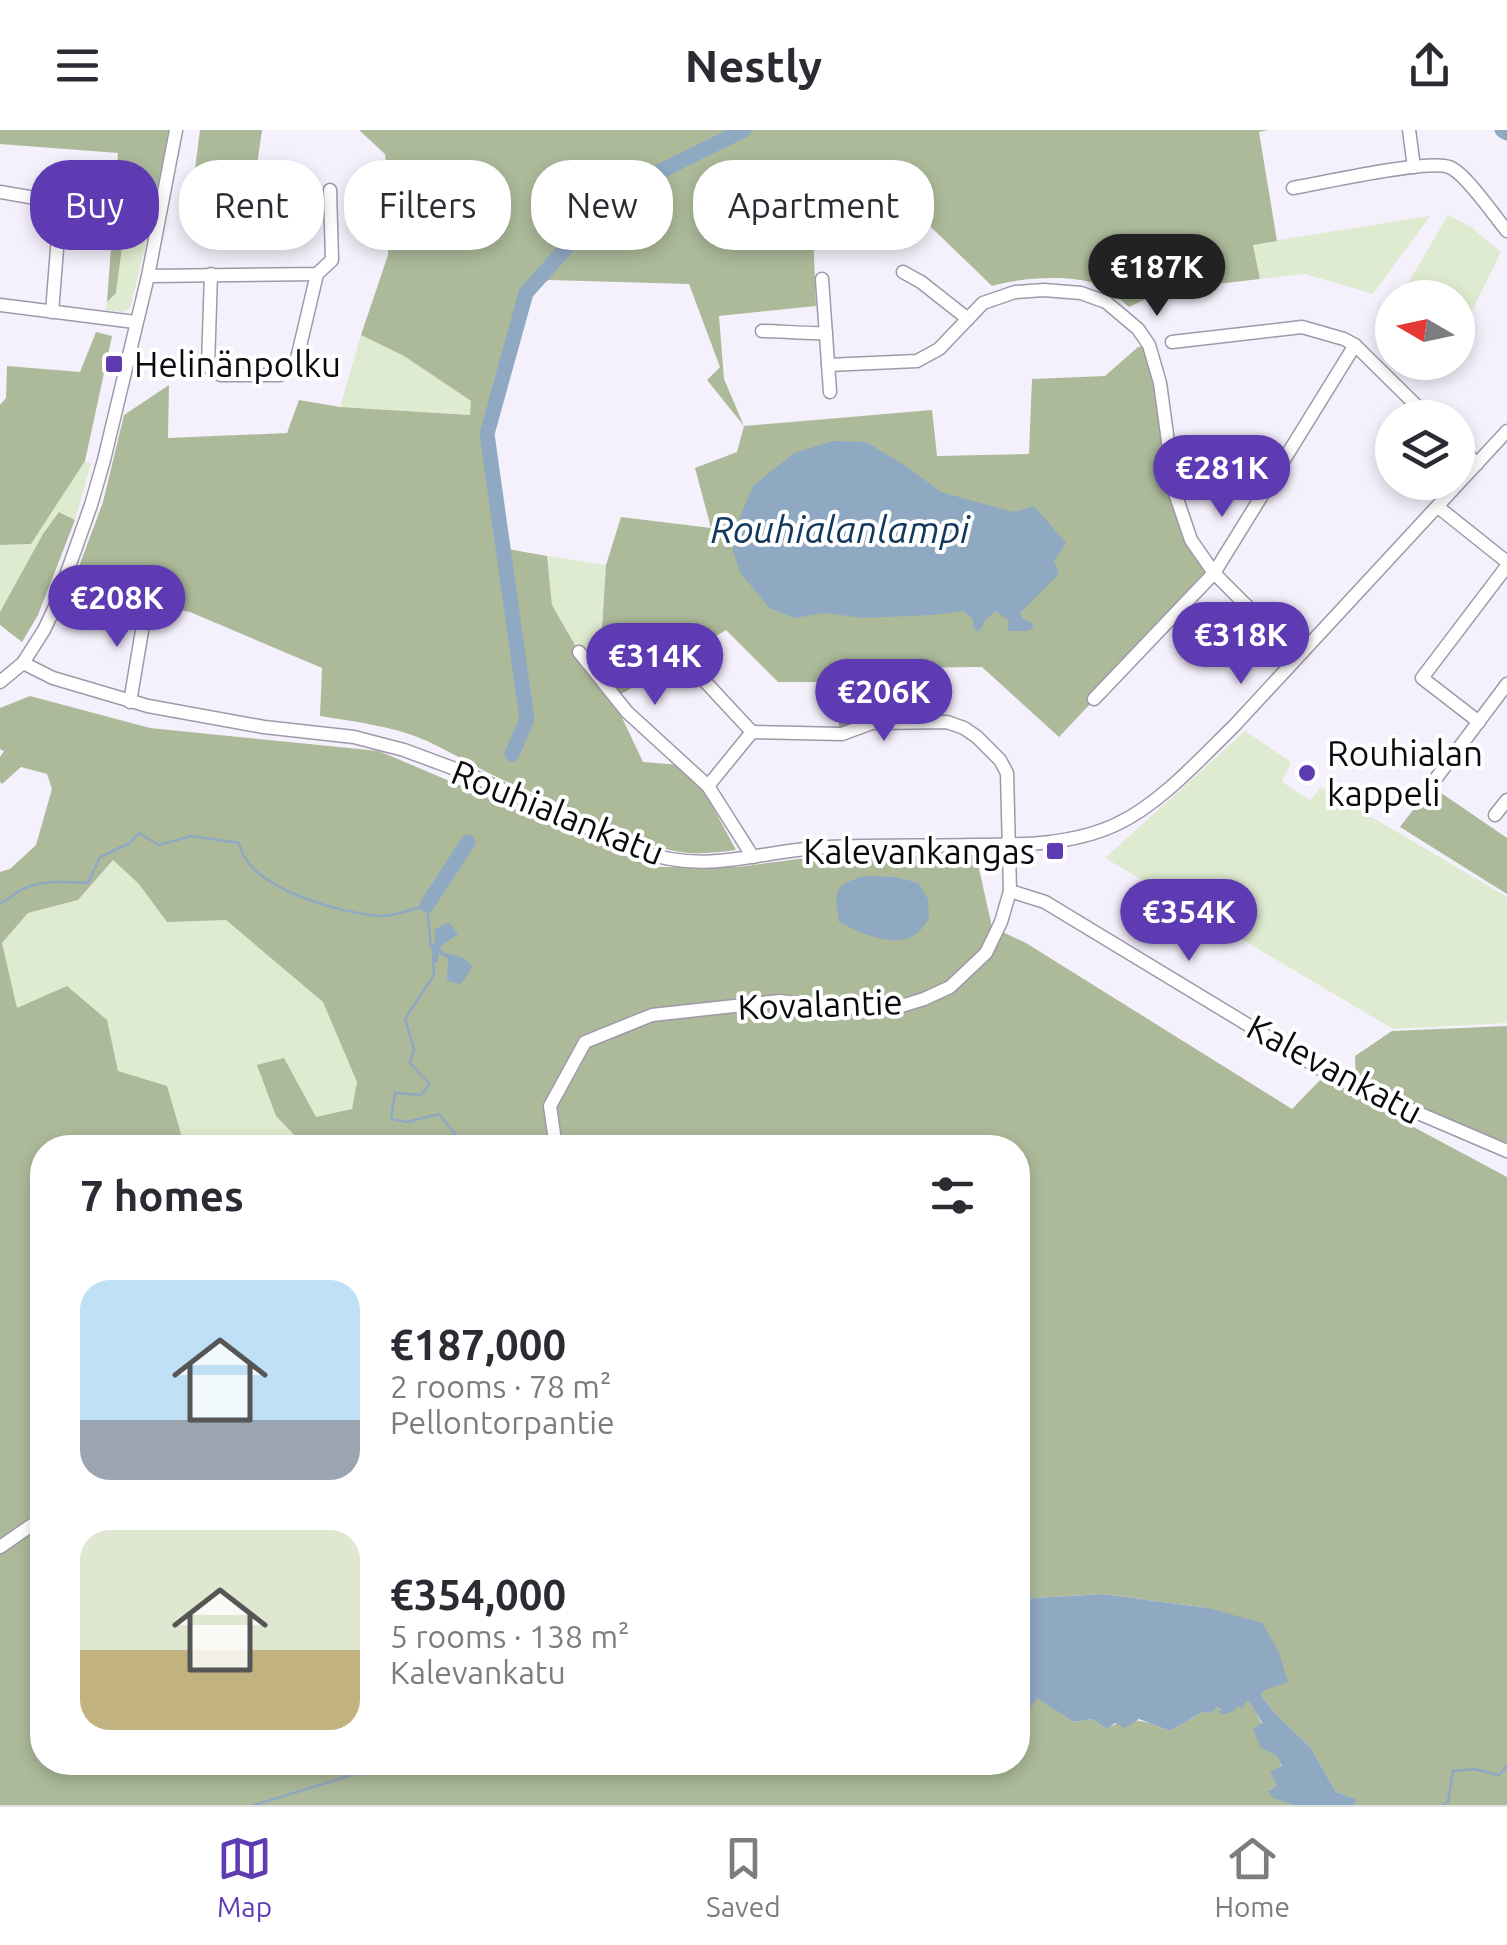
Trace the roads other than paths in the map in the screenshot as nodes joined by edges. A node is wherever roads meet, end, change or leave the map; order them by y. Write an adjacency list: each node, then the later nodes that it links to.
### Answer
1 (176, 130): 11 (street)
2 (1408, 130): 3 (street)
3 (1414, 167): 4 (street); 7 (street)
4 (1293, 188)
5 (330, 190): 10 (street)
6 (0, 192): 14 (street)
7 (1507, 231)
8 (902, 272): 15 (street)
9 (211, 274): 10 (street); 10 (street); 11 (street)
10 (317, 274)
11 (148, 276): 16 (street)
12 (822, 280): 18 (street)
13 (0, 306): 14 (street)
14 (52, 312): 16 (street)
15 (968, 319): 21 (street); 28 (street)
16 (136, 322): 33 (street)
17 (762, 331): 18 (street)
18 (826, 333): 21 (street)
19 (1172, 342): 20 (street)
20 (1355, 345): 23 (street); 28 (street)
21 (828, 365): 22 (street)
22 (830, 392)
23 (1411, 400)
24 (1507, 431): 25 (street, Rouhialankatu)
25 (1477, 464): 26 (street, Rouhialankatu)
26 (1438, 507): 27 (street); 31 (street, Rouhialankatu)
27 (1507, 564): 38 (street)
28 (1214, 573): 31 (street); 36 (street)
29 (146, 606): 37 (street)
30 (579, 652): 41 (street)
31 (1297, 656): 44 (street, Rouhialankatu)
32 (686, 661): 39 (street)
33 (23, 663): 34 (street); 37 (street, Rouhialankatu)
34 (0, 682)
35 (1507, 684): 38 (street)
36 (1094, 699)
37 (130, 702): 45 (street, Rouhialankatu)
38 (1480, 722): 40 (street)
39 (752, 732): 41 (street); 44 (street, Kovalantie)
40 (1437, 776)
41 (708, 786): 45 (street)
42 (1507, 800): 43 (street)
43 (1495, 815)
44 (1010, 845): 45 (street, Rouhialankatu); 46 (street, Kovalantie)
45 (754, 857)
46 (1010, 892): 47 (street, Kovalantie); 48 (street, Kalevankatu)
47 (554, 1135)
48 (1507, 1154)
49 (30, 1526): 50 (street)
50 (0, 1546)

